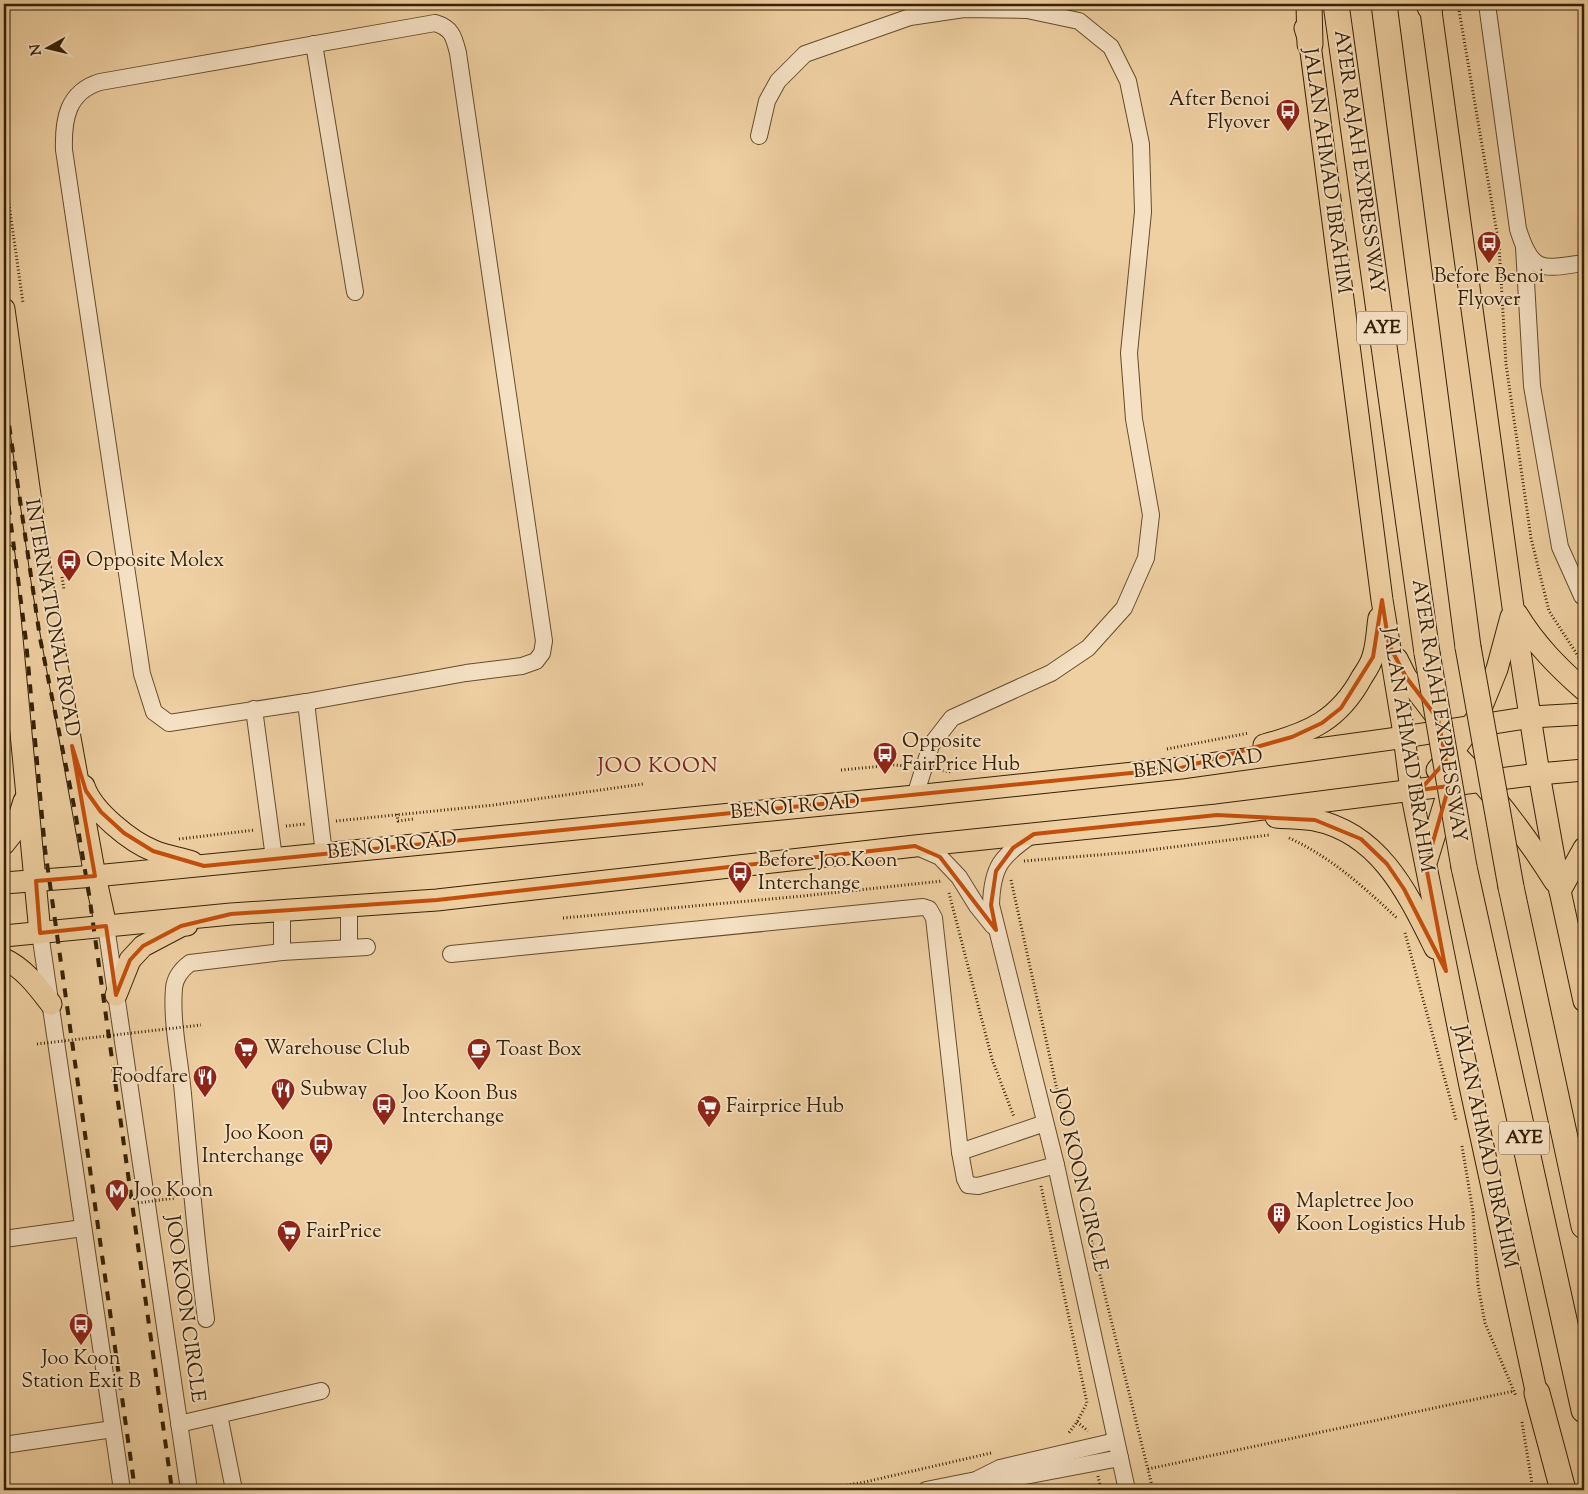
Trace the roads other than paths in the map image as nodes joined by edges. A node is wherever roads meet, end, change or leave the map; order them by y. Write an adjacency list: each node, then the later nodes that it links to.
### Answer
1 (1298, 4): 8 (main road, JALAN AHMAD IBRAHIM)
2 (1309, 4): 8 (highway)
3 (1336, 4): 74 (highway, AYER RAJAH EXPRESSWAY / AYE, bridge)
4 (1384, 4): 68 (highway, AYER RAJAH EXPRESSWAY / AYE, bridge)
5 (1487, 4): 10 (street)
6 (1430, 5): 17 (main road)
7 (314, 44): 12 (street); 20 (street); 21 (street)
8 (1310, 44): 16 (main road, JALAN AHMAD IBRAHIM)
9 (759, 136): 35 (street)
10 (1524, 247): 11 (street); 15 (street)
11 (1584, 263)
12 (355, 292)
13 (14, 309): 26 (main road, INTERNATIONAL ROAD)
14 (4, 556): 34 (main road, INTERNATIONAL ROAD)
15 (1584, 596)
16 (1382, 600): 18 (main road, JALAN AHMAD IBRAHIM); 27 (main road)
17 (1513, 607): 19 (main road); 23 (main road); 25 (main road)
18 (1390, 645): 24 (main road, JALAN AHMAD IBRAHIM); 25 (main road)
19 (1584, 690)
20 (306, 702): 21 (street); 41 (street)
21 (254, 710): 42 (street)
22 (1584, 714): 23 (main road, BENOI ROAD)
23 (1531, 717): 25 (main road, BENOI ROAD); 29 (main road)
24 (1404, 736): 25 (main road, BENOI ROAD); 27 (main road, BENOI ROAD); 33 (main road, JALAN AHMAD IBRAHIM)
25 (1457, 742): 30 (main road); 31 (main road); 32 (main road); 33 (main road)
26 (72, 746): 43 (main road); 45 (main road, INTERNATIONAL ROAD)
27 (1181, 768): 35 (main road, BENOI ROAD)
28 (1584, 770): 29 (main road)
29 (1539, 774): 30 (main road); 48 (main road)
30 (1505, 779): 31 (main road)
31 (1482, 782): 32 (main road); 48 (main road)
32 (1449, 786): 33 (main road); 44 (main road)
33 (1416, 791): 36 (main road); 44 (main road, JALAN AHMAD IBRAHIM)
34 (28, 792): 38 (main road); 46 (main road, INTERNATIONAL ROAD)
35 (915, 796): 41 (main road, BENOI ROAD)
36 (1217, 815): 37 (main road); 61 (main road)
37 (1034, 834): 39 (main road); 53 (street, JOO KOON CIRCLE)
38 (4, 844)
39 (915, 846): 49 (main road); 53 (street, JOO KOON CIRCLE)
40 (1584, 848): 48 (main road)
41 (324, 854): 42 (main road, BENOI ROAD)
42 (274, 858): 43 (main road, BENOI ROAD)
43 (204, 866): 45 (main road, BENOI ROAD)
44 (1426, 866): 61 (main road, JALAN AHMAD IBRAHIM)
45 (95, 876): 46 (main road, BENOI ROAD); 52 (main road, INTERNATIONAL ROAD)
46 (36, 880): 47 (main road, BENOI ROAD); 54 (main road, INTERNATIONAL ROAD)
47 (4, 883)
48 (1560, 891): 63 (main road)
49 (349, 906): 50 (main road); 57 (street)
50 (282, 911): 51 (main road); 58 (street)
51 (231, 914): 52 (main road); 62 (main road)
52 (106, 926): 54 (main road); 62 (street, JOO KOON CIRCLE)
53 (996, 930): 65 (street, JOO KOON CIRCLE)
54 (40, 933): 55 (main road); 64 (street)
55 (4, 936)
56 (367, 947): 57 (street)
57 (349, 948): 58 (street)
58 (282, 952): 71 (street)
59 (451, 954): 66 (street)
60 (4, 960): 64 (main road)
61 (1446, 971): 73 (main road, JALAN AHMAD IBRAHIM)
62 (116, 996): 76 (street, JOO KOON CIRCLE)
63 (1584, 1001)
64 (51, 1004): 69 (street)
65 (1045, 1123): 66 (street); 67 (street, JOO KOON CIRCLE)
66 (960, 1152): 67 (street)
67 (1056, 1165): 78 (street, JOO KOON CIRCLE)
68 (1584, 1226)
69 (83, 1228): 70 (street); 77 (street)
70 (4, 1239)
71 (206, 1319)
72 (321, 1391): 75 (street)
73 (1523, 1395): 87 (main road, JALAN AHMAD IBRAHIM); 88 (highway)
74 (1584, 1410)
75 (219, 1415): 76 (street); 84 (street)
76 (179, 1424): 83 (street, JOO KOON CIRCLE)
77 (113, 1429): 79 (street); 82 (street)
78 (1116, 1441): 80 (street, JOO KOON CIRCLE); 81 (street)
79 (4, 1445)
80 (1120, 1458): 81 (street); 86 (street, JOO KOON CIRCLE)
81 (976, 1480): 85 (street)
82 (122, 1490)
83 (189, 1490)
84 (234, 1490)
85 (926, 1490)
86 (1127, 1490)
87 (1552, 1490)
88 (1563, 1490)

